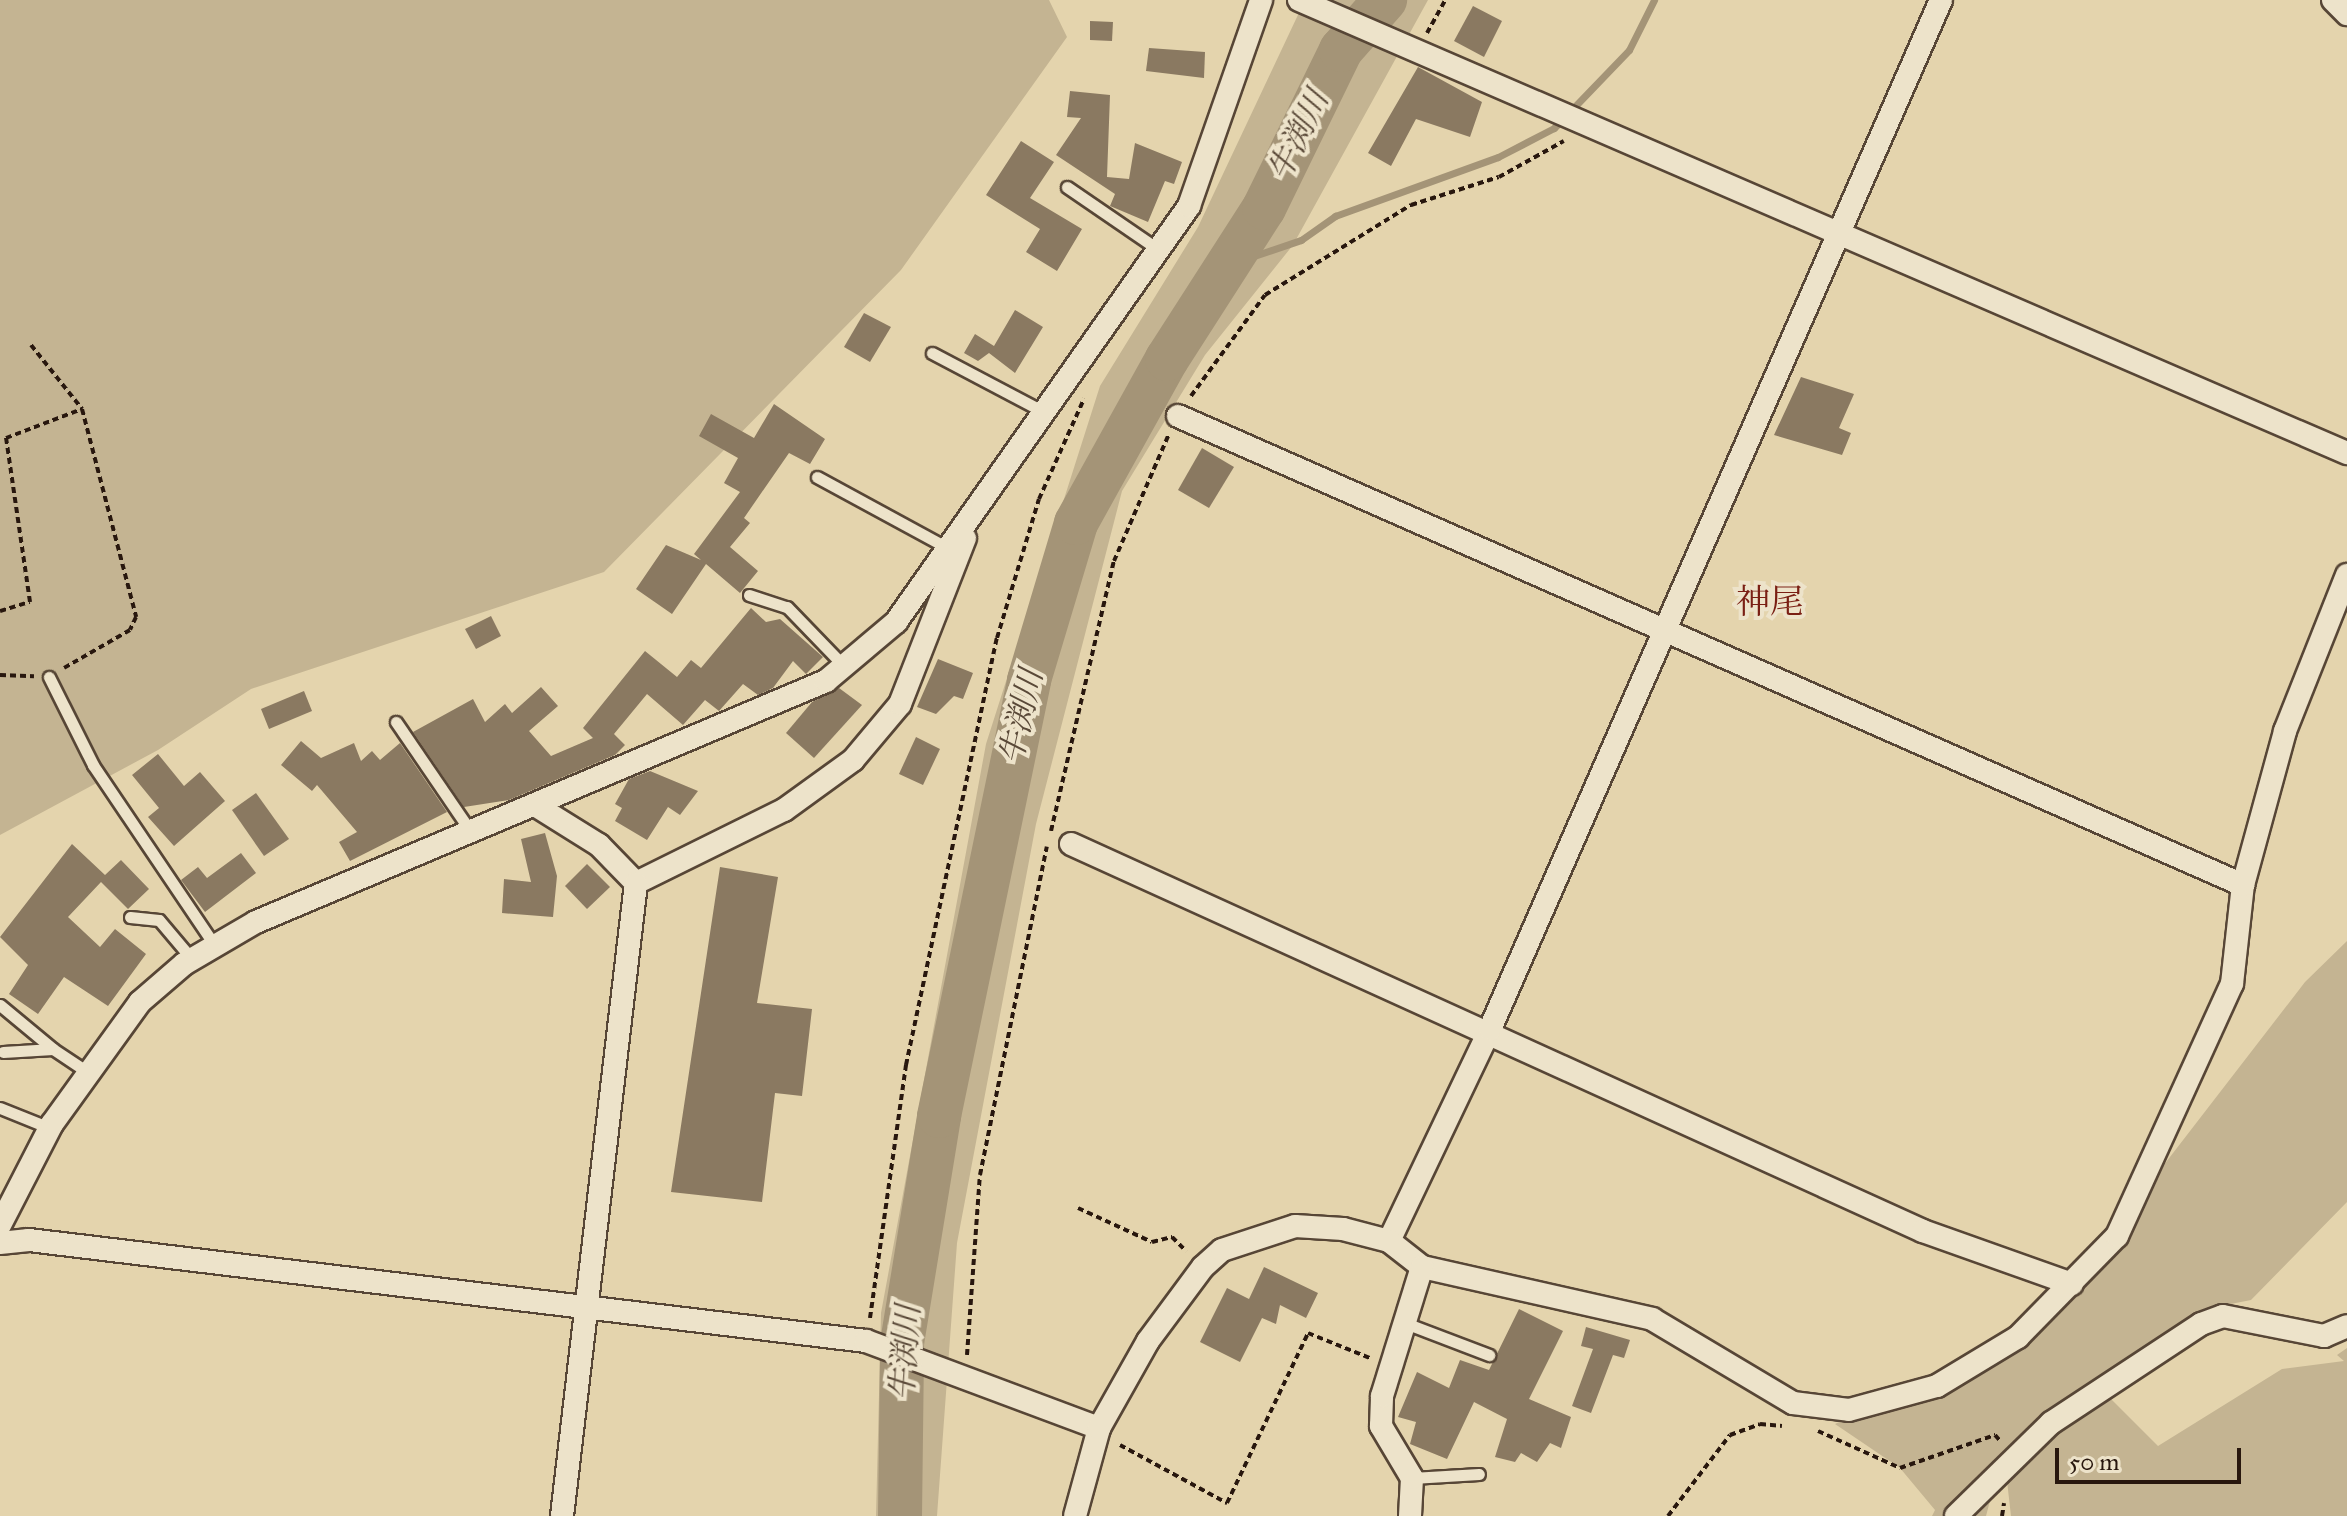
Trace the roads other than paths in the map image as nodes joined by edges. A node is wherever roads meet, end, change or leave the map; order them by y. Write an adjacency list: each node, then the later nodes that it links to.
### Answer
1 (1261, 0): 8 (street)
2 (1299, 0): 7 (street)
3 (1941, 0): 7 (street)
4 (2333, 0): 5 (street)
5 (2347, 14)
6 (1067, 187): 8 (lane)
7 (1839, 235): 12 (street); 18 (street)
8 (1160, 251): 10 (street)
9 (932, 353): 10 (lane)
10 (1040, 410): 14 (street)
11 (1178, 416): 18 (street)
12 (2347, 453)
13 (817, 477): 15 (lane)
14 (976, 510): 15 (street); 25 (street)
15 (948, 548): 19 (street)
16 (2347, 575): 26 (street)
17 (749, 595): 19 (lane)
18 (1663, 634): 26 (street); 31 (street)
19 (845, 667): 22 (street)
20 (49, 677): 28 (lane)
21 (396, 722): 23 (lane)
22 (538, 807): 23 (street); 25 (street)
23 (469, 829): 28 (street)
24 (1071, 844): 31 (street)
25 (636, 883): 43 (street)
26 (2243, 885): 42 (street)
27 (130, 917): 29 (lane)
28 (215, 946): 29 (street)
29 (192, 959): 34 (street)
30 (0, 1005): 32 (lane)
31 (1490, 1029): 39 (street); 42 (street)
32 (53, 1049): 33 (lane); 34 (lane)
33 (3, 1052)
34 (89, 1073): 36 (street)
35 (0, 1108): 36 (lane)
36 (50, 1128): 37 (street)
37 (6, 1201): 38 (street)
38 (0, 1225)
39 (1389, 1241): 41 (street); 47 (street)
40 (0, 1243): 43 (street)
41 (1422, 1267): 42 (street); 44 (street)
42 (2072, 1284)
43 (586, 1308): 47 (street); 50 (street)
44 (1408, 1324): 46 (lane); 49 (street)
45 (2347, 1326): 53 (street)
46 (1489, 1355)
47 (1099, 1428): 51 (street)
48 (1479, 1474): 49 (lane)
49 (1412, 1478): 52 (street)
50 (562, 1516)
51 (1075, 1516)
52 (1410, 1516)
53 (1956, 1516)

